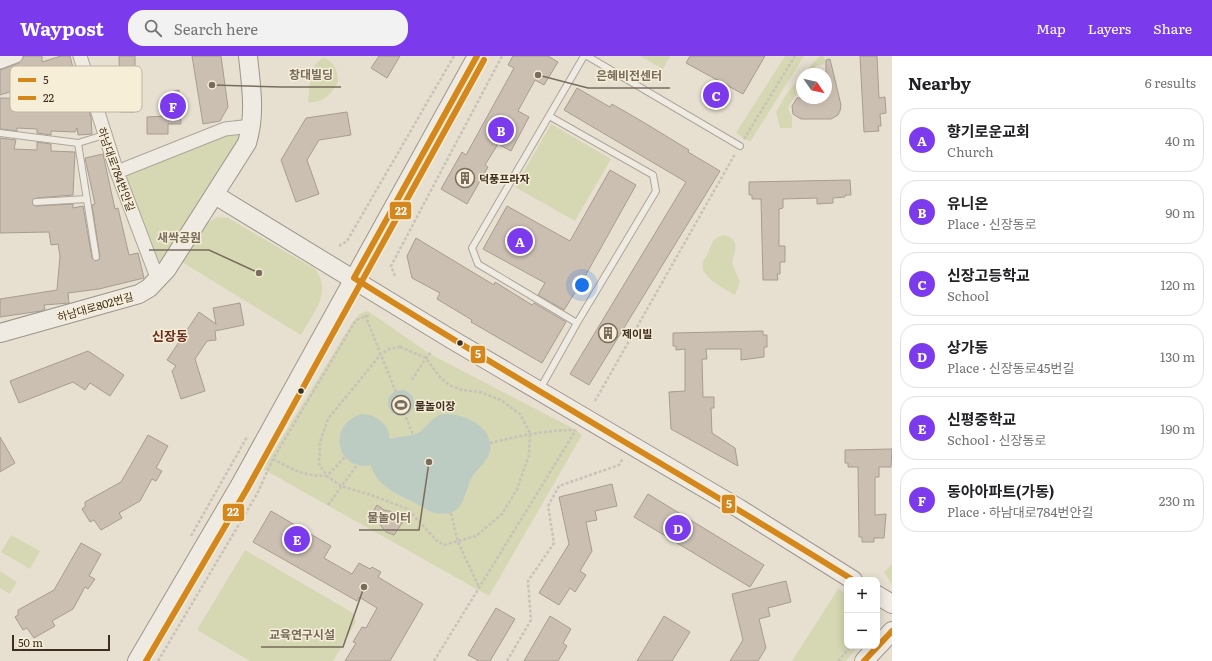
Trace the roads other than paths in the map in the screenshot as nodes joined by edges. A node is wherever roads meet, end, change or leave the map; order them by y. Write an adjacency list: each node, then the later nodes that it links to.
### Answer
1 (16, 56): 6 (street)
2 (80, 56): 7 (street, 하남대로784번안길)
3 (248, 56): 10 (street, 하남대로802번길)
4 (477, 56): 20 (street)
5 (585, 56): 9 (lane); 14 (lane)
6 (0, 62)
7 (83, 66)
8 (97, 112): 12 (street, 하남대로784번안길)
9 (549, 116): 22 (lane); 22 (lane)
10 (252, 126): 15 (street); 16 (street, 하남대로802번길)
11 (0, 133): 13 (lane)
12 (104, 135): 13 (lane); 15 (street, 하남대로784번안길)
13 (78, 143): 17 (lane)
14 (740, 146)
15 (116, 172): 21 (street, 하남대로784번안길)
16 (215, 195): 20 (street); 21 (street, 하남대로802번길)
17 (87, 199): 18 (lane); 19 (lane)
18 (36, 202)
19 (96, 257)
20 (354, 278): 24 (street); 29 (street)
21 (158, 280): 23 (street, 하남대로802번길)
22 (577, 323): 24 (lane)
23 (0, 333)
24 (540, 389): 25 (street)
25 (848, 577)
26 (880, 597): 27 (street)
27 (892, 604)
28 (892, 631): 30 (street)
29 (137, 661)
30 (864, 661)

